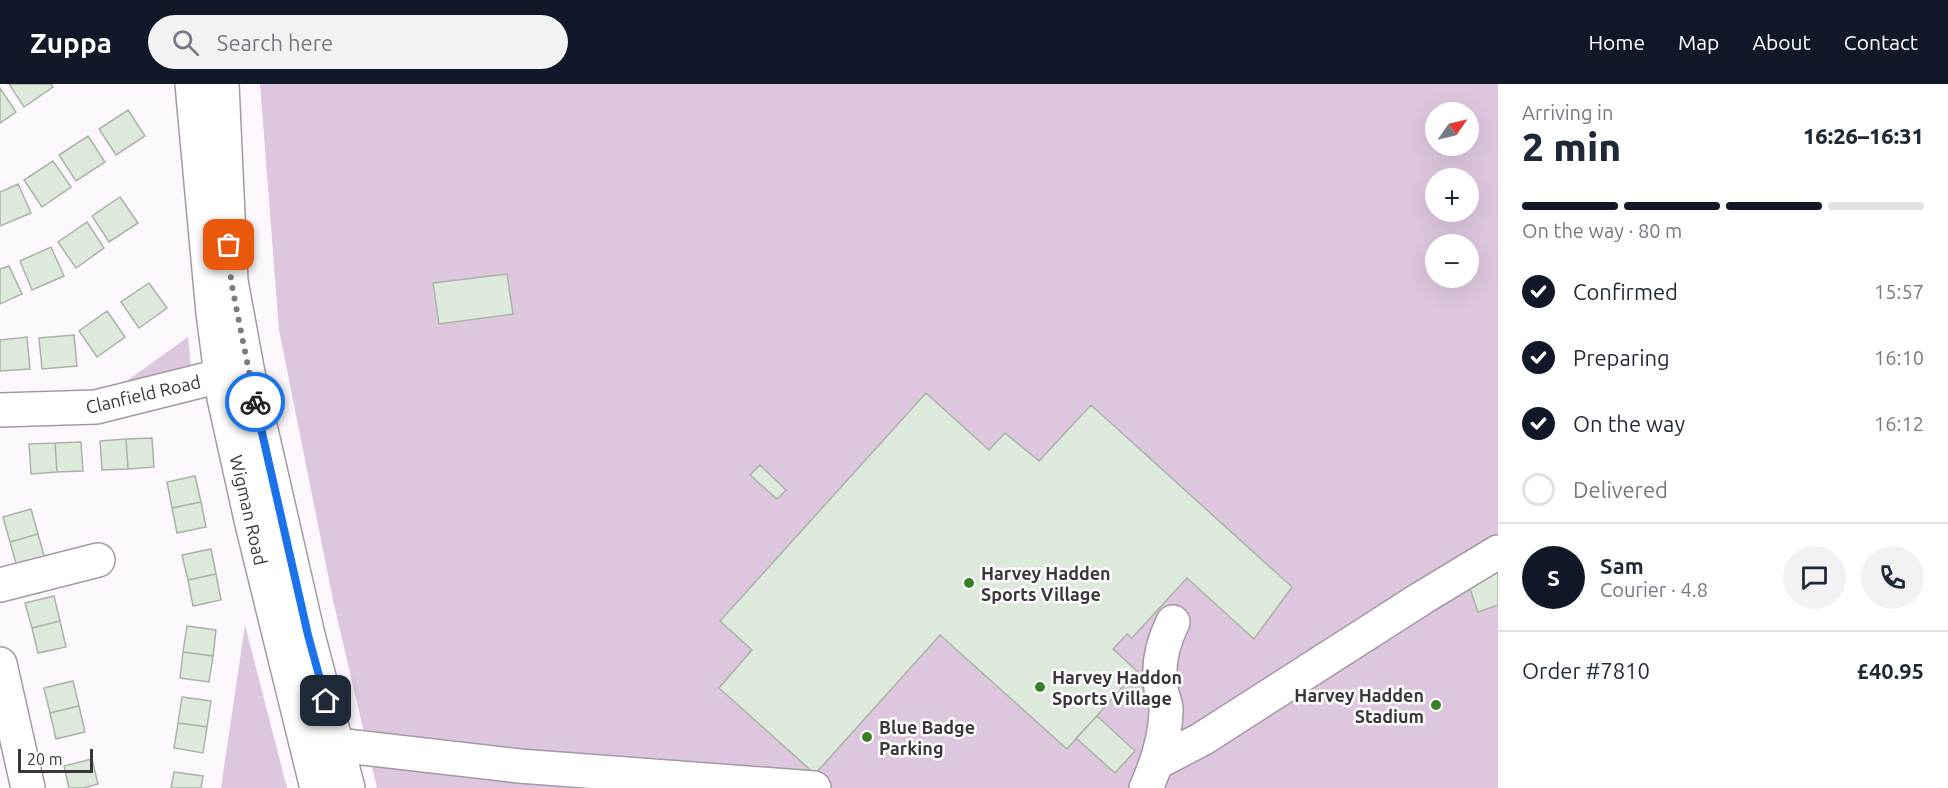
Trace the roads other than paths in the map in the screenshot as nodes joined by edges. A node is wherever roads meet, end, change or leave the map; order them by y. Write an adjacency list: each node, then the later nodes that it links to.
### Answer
1 (192, 84): 3 (street, Wigman Road)
2 (222, 84): 3 (street, Wigman Road)
3 (234, 373): 4 (street, Clanfield Road); 10 (street, Wigman Road)
4 (0, 410)
5 (1498, 552): 11 (street)
6 (98, 560): 7 (street)
7 (0, 585)
8 (1173, 622): 11 (street)
9 (0, 664): 12 (street)
10 (323, 749): 13 (street, Wigman Road); 14 (street, Wigman Road); 15 (street)
11 (1152, 775)
12 (28, 788)
13 (317, 788)
14 (348, 788)
15 (814, 788)

